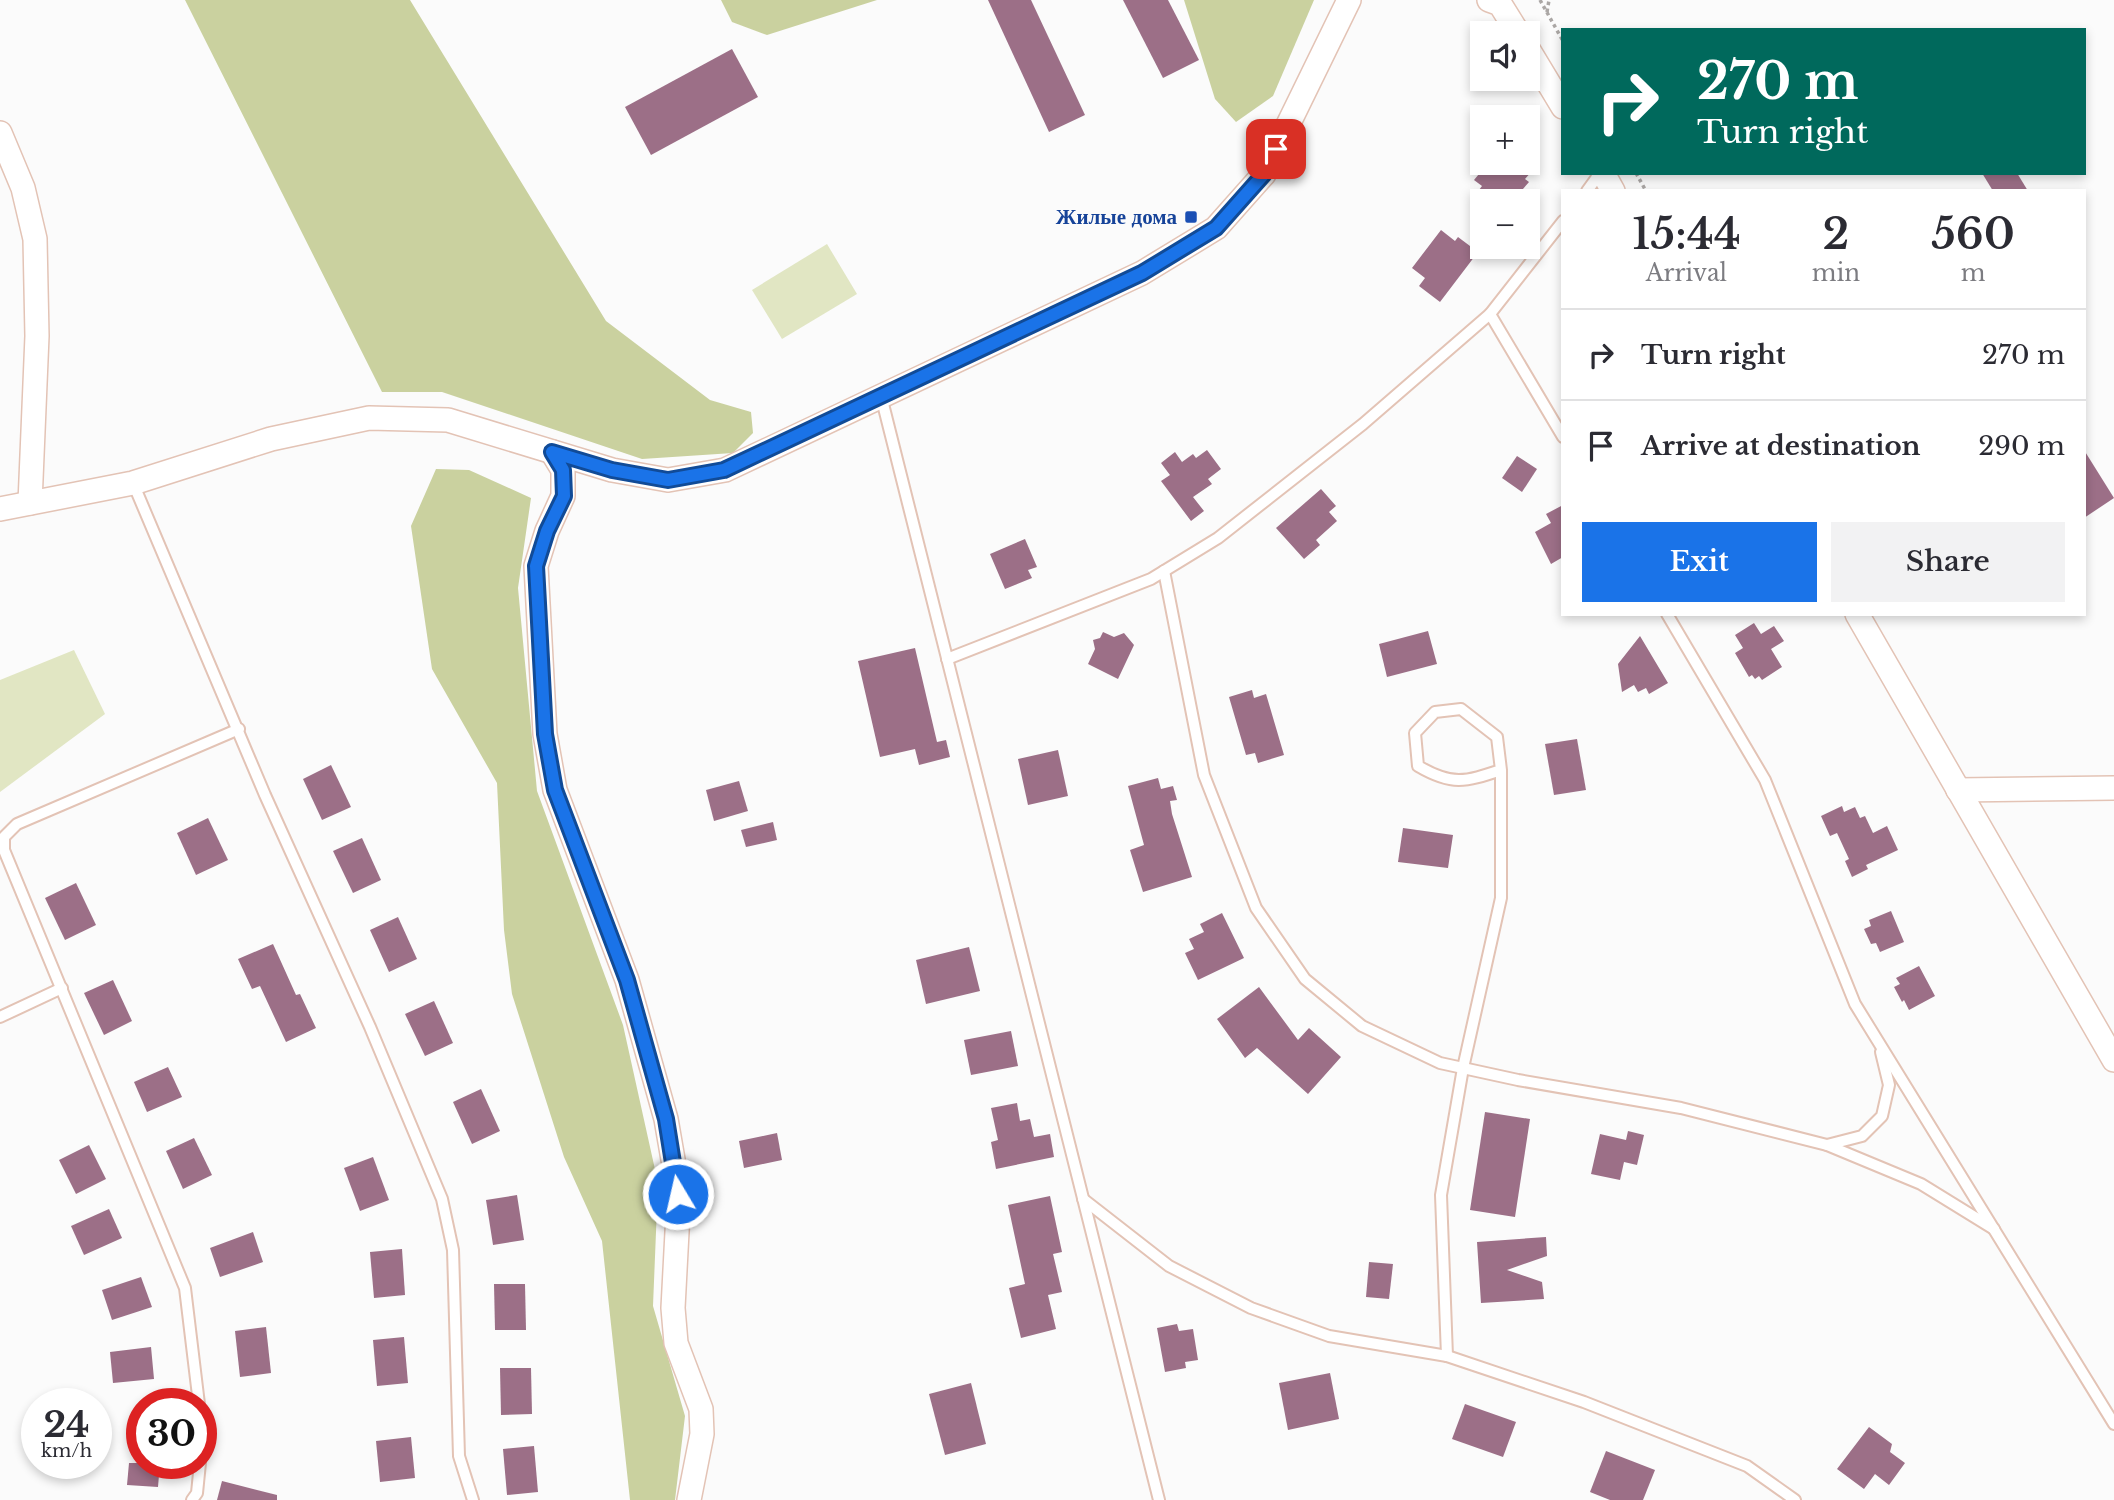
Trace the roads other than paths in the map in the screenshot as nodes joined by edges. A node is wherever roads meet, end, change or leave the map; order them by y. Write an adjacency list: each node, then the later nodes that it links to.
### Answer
1 (1349, 0): 11 (street)
2 (1489, 0): 3 (street)
3 (1511, 21)
4 (1540, 69): 5 (street)
5 (1561, 104)
6 (0, 133): 15 (street)
7 (1600, 175): 8 (lane)
8 (1589, 189)
9 (1561, 224): 10 (lane)
10 (1490, 314): 12 (lane); 17 (lane)
11 (881, 396): 13 (street); 20 (lane)
12 (1561, 434)
13 (552, 452): 14 (street); 39 (street)
14 (133, 483): 15 (street); 21 (lane)
15 (30, 503): 16 (street)
16 (0, 509)
17 (1164, 571): 20 (lane); 29 (lane)
18 (1668, 616): 27 (lane)
19 (1858, 616): 24 (street)
20 (947, 659): 31 (lane)
21 (239, 729): 25 (lane); 38 (lane)
22 (1501, 770): 22 (lane); 29 (lane)
23 (2114, 788): 24 (street)
24 (1958, 790): 28 (street)
25 (62, 988): 26 (lane); 34 (lane)
26 (0, 1017)
27 (1879, 1042): 30 (lane); 32 (lane)
28 (2114, 1060)
29 (1463, 1068): 30 (lane); 33 (lane)
30 (1827, 1145): 32 (lane)
31 (1083, 1199): 33 (lane); 40 (lane)
32 (1994, 1229): 35 (lane)
33 (1447, 1356): 41 (lane)
34 (197, 1388)
35 (2114, 1424)
36 (198, 1479): 37 (lane)
37 (192, 1500)
38 (473, 1500)
39 (690, 1500)
40 (1159, 1500)
41 (1795, 1500)

